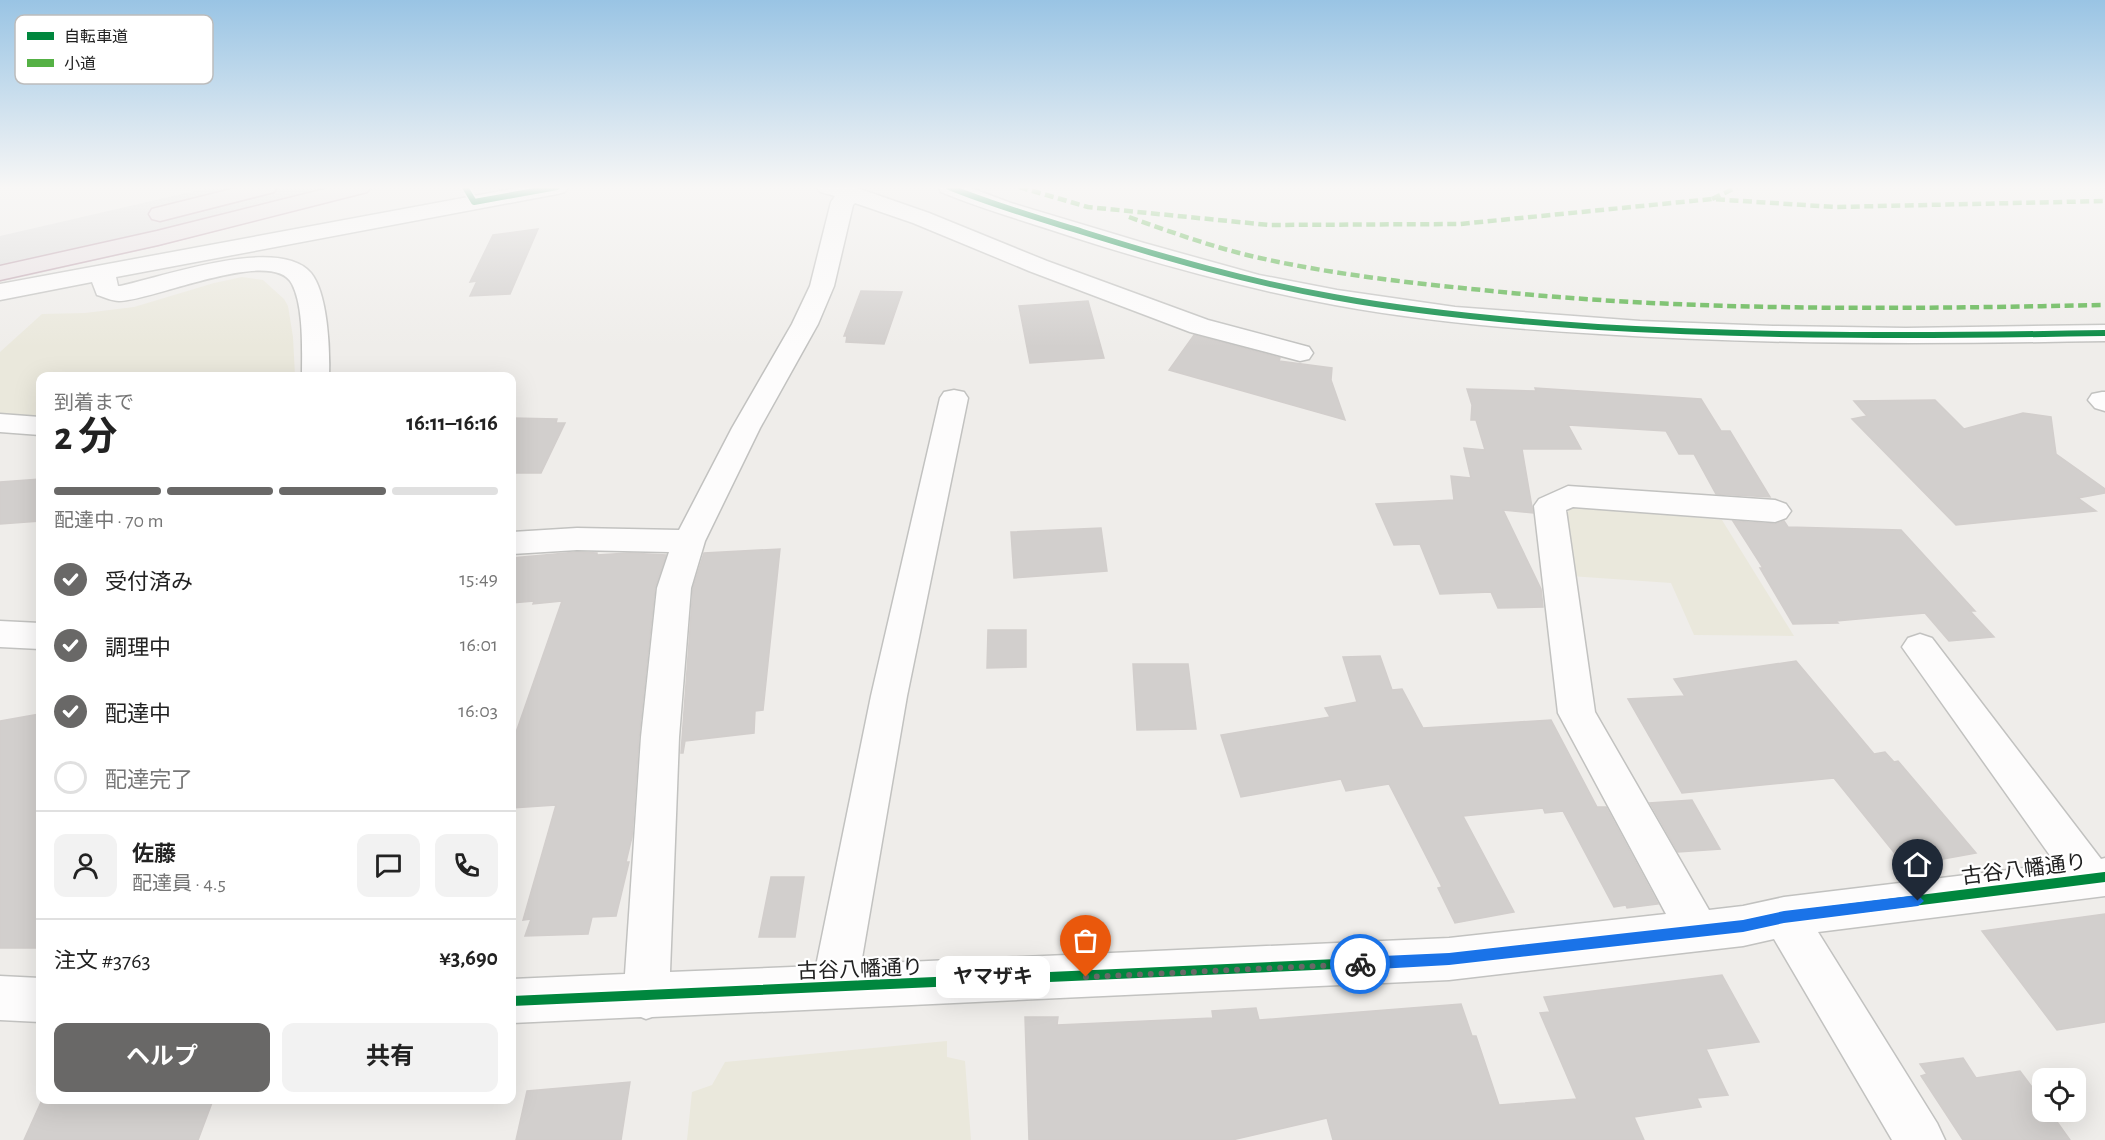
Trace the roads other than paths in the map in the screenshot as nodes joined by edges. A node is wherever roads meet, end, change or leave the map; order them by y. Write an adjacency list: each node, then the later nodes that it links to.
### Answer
1 (148, 240): 9 (highway)
2 (250, 240): 8 (street)
3 (833, 240): 18 (street)
4 (976, 240): 12 (street)
5 (1073, 240): 7 (street)
6 (1110, 240): 7 (street)
7 (1122, 244): 11 (street)
8 (103, 271): 10 (street); 13 (street)
9 (0, 273)
10 (0, 292)
11 (2105, 333)
12 (1300, 353)
13 (316, 372)
14 (954, 398): 26 (street)
15 (0, 423): 16 (street)
16 (36, 426)
17 (1775, 511): 25 (street)
18 (689, 542): 19 (street); 27 (street)
19 (516, 543)
20 (0, 634): 21 (street)
21 (36, 636)
22 (1920, 647): 23 (street)
23 (2098, 878): 24 (street, 古谷八幡通り)
24 (1784, 917): 25 (street, 古谷八幡通り); 31 (street)
25 (1697, 930): 26 (street, 古谷八幡通り)
26 (834, 988): 27 (street, 古谷八幡通り)
27 (646, 997): 30 (street, 古谷八幡通り)
28 (0, 998): 29 (street)
29 (36, 1000)
30 (516, 1001)
31 (1920, 1140)

